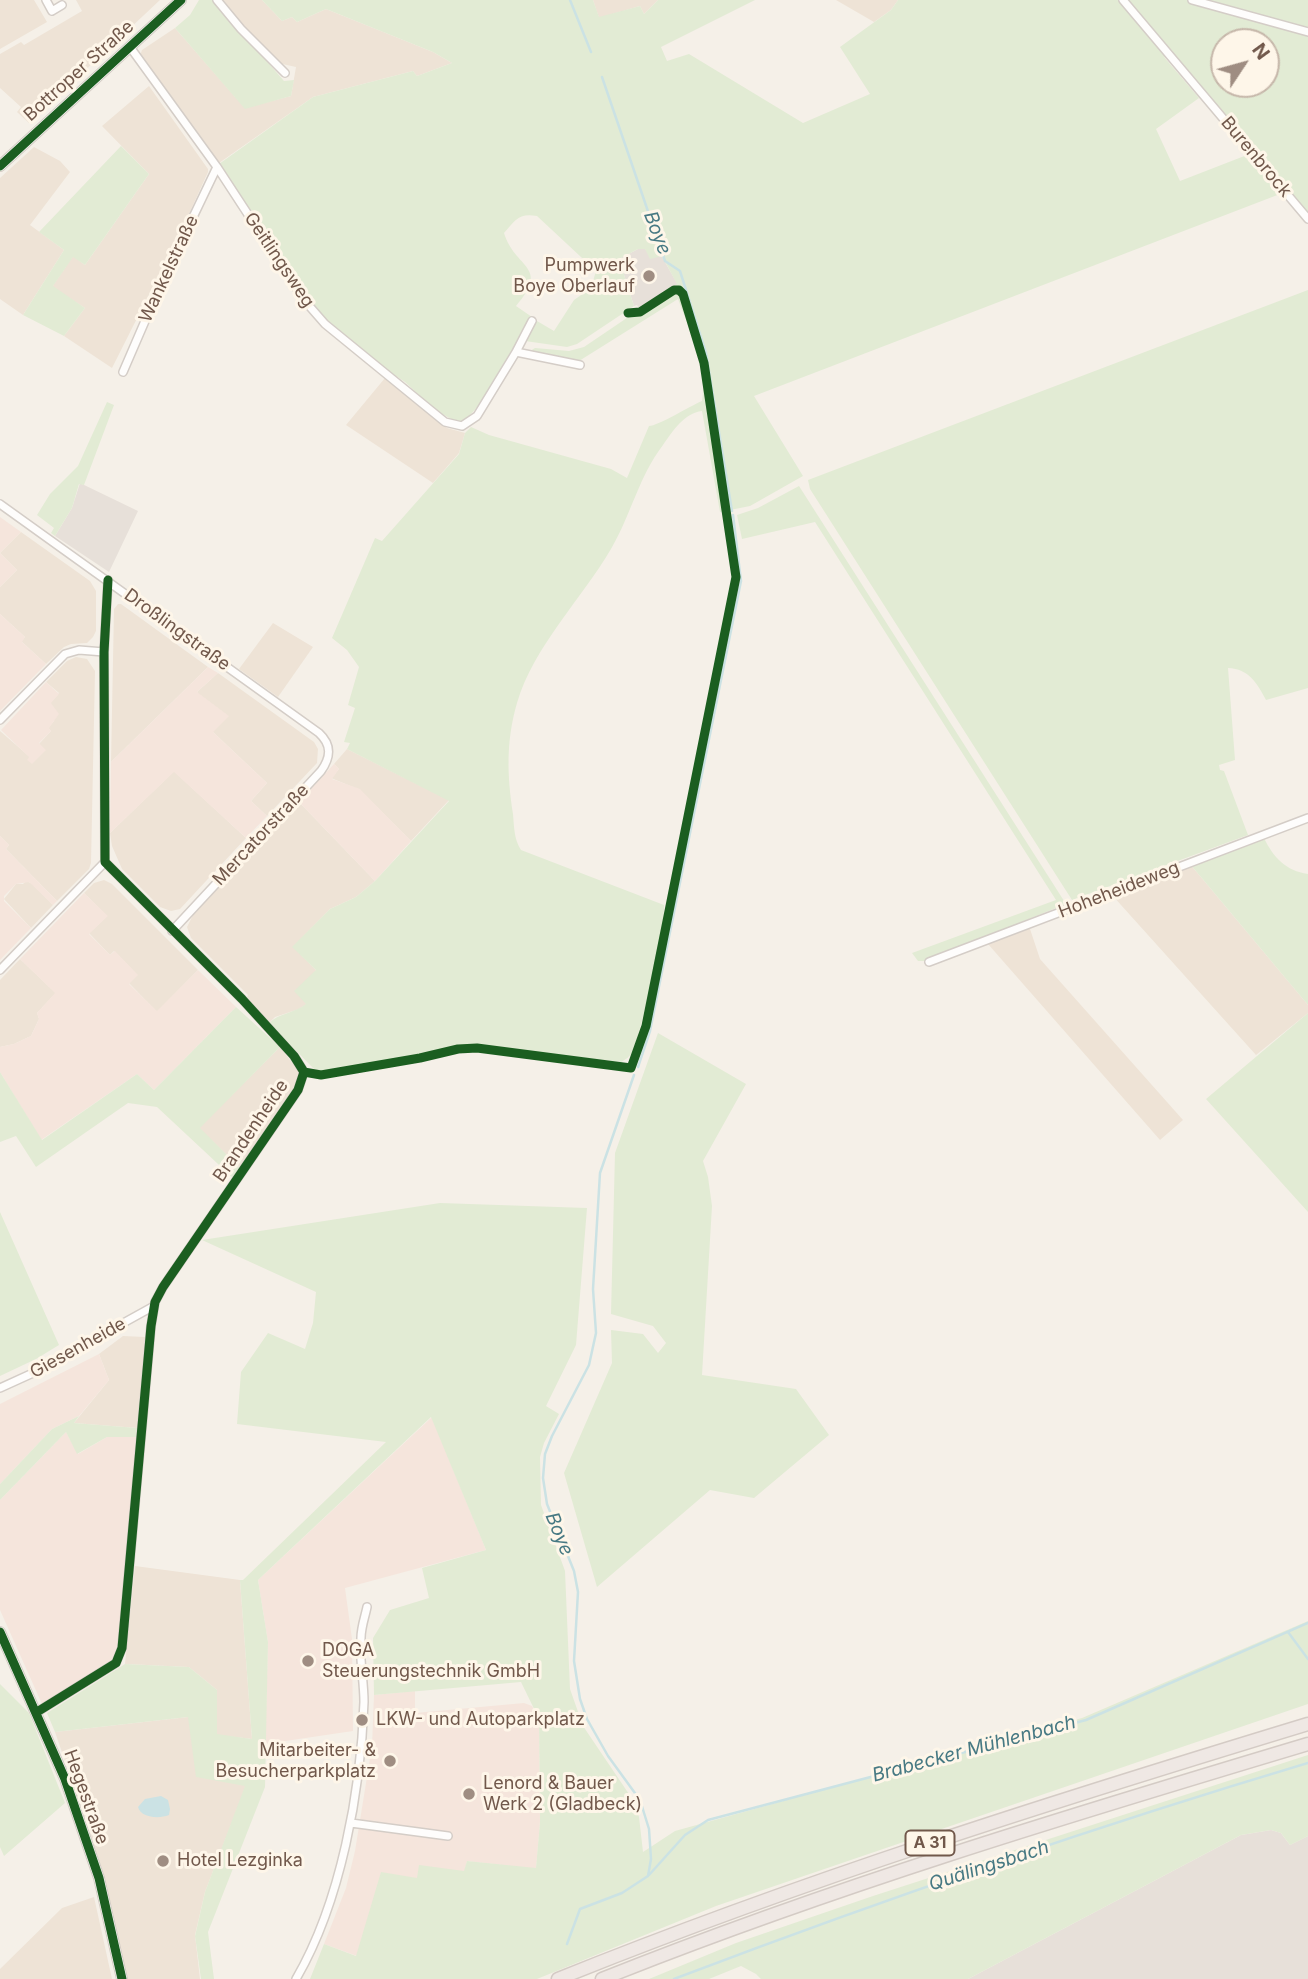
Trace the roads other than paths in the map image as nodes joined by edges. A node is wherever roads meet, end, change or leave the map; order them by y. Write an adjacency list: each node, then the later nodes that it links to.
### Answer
1 (46, 0): 6 (street)
2 (181, 0): 8 (street, Bottroper Straße)
3 (217, 0): 9 (street)
4 (1123, 0): 12 (street, Burenbrock)
5 (1192, 0): 7 (street)
6 (62, 5)
7 (1308, 32)
8 (130, 47): 10 (street, Bottroper Straße); 11 (street, Geitlingsweg)
9 (285, 73)
10 (0, 166)
11 (217, 167): 14 (street, Geitlingsweg); 16 (street, Wankelstraße)
12 (1308, 219)
13 (533, 321): 14 (street, Geitlingsweg)
14 (516, 352): 15 (street)
15 (580, 365)
16 (123, 372)
17 (0, 505): 18 (street, Droßlingstraße)
18 (108, 580): 19 (street); 21 (street, Droßlingstraße)
19 (104, 652): 20 (street); 23 (street)
20 (0, 720)
21 (319, 733): 24 (street, Mercatorstraße)
22 (1308, 818): 25 (street, Hoheheideweg)
23 (105, 862): 24 (street, Brandenheide); 26 (street)
24 (172, 931): 27 (street, Brandenheide)
25 (929, 962)
26 (0, 970)
27 (154, 1306): 28 (street, Giesenheide); 31 (street, Brandenheide)
28 (0, 1388)
29 (368, 1606): 34 (street)
30 (0, 1632): 31 (street, Hegestraße)
31 (37, 1712): 36 (street, Hegestraße)
32 (1308, 1724): 38 (highway, A 31)
33 (1308, 1744): 39 (highway, A 31)
34 (351, 1823): 35 (street); 37 (street)
35 (448, 1836)
36 (122, 1979)
37 (296, 1979)
38 (558, 1979)
39 (602, 1979)

